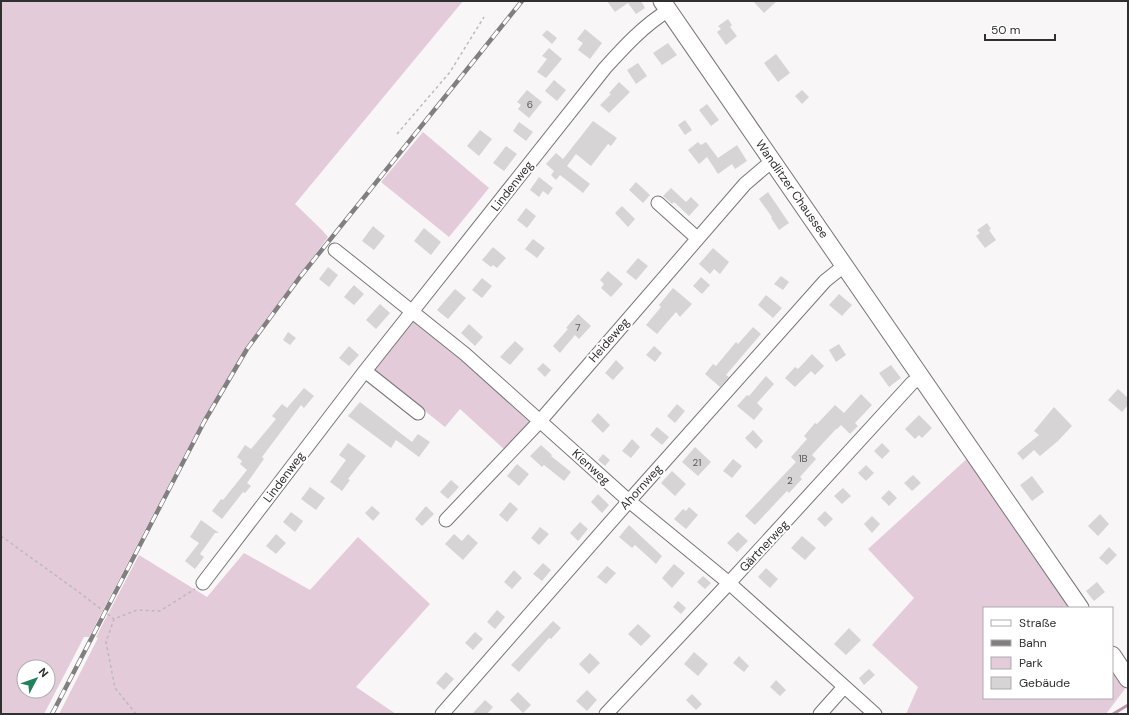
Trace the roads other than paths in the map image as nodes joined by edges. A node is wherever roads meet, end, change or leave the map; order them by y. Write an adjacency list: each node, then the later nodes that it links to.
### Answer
1 (666, 6): 2 (main road, Wandlitzer Chaussee); 7 (street, Lindenweg)
2 (772, 161): 4 (street, Heideweg); 6 (main road, Wandlitzer Chaussee)
3 (658, 204): 4 (street)
4 (698, 238): 11 (street, Heideweg)
5 (335, 250): 7 (street, Kienweg)
6 (845, 265): 9 (main road, Wandlitzer Chaussee); 12 (street, Ahornweg)
7 (412, 312): 8 (street, Lindenweg); 11 (street, Kienweg)
8 (364, 371): 10 (street); 14 (street, Lindenweg)
9 (921, 377): 15 (street, Gärtnerweg); 16 (main road, Wandlitzer Chaussee)
10 (418, 413)
11 (540, 420): 12 (street, Kienweg); 13 (street, Heideweg)
12 (629, 501): 15 (street, Kienweg); 20 (street, Ahornweg)
13 (446, 520)
14 (203, 583)
15 (729, 583): 19 (street, Kienweg); 21 (street, Gärtnerweg)
16 (1079, 607)
17 (1113, 656): 18 (main road)
18 (1128, 678)
19 (844, 687): 22 (street); 23 (street, Kienweg)
20 (442, 714)
21 (606, 714)
22 (820, 714)
23 (875, 714)

